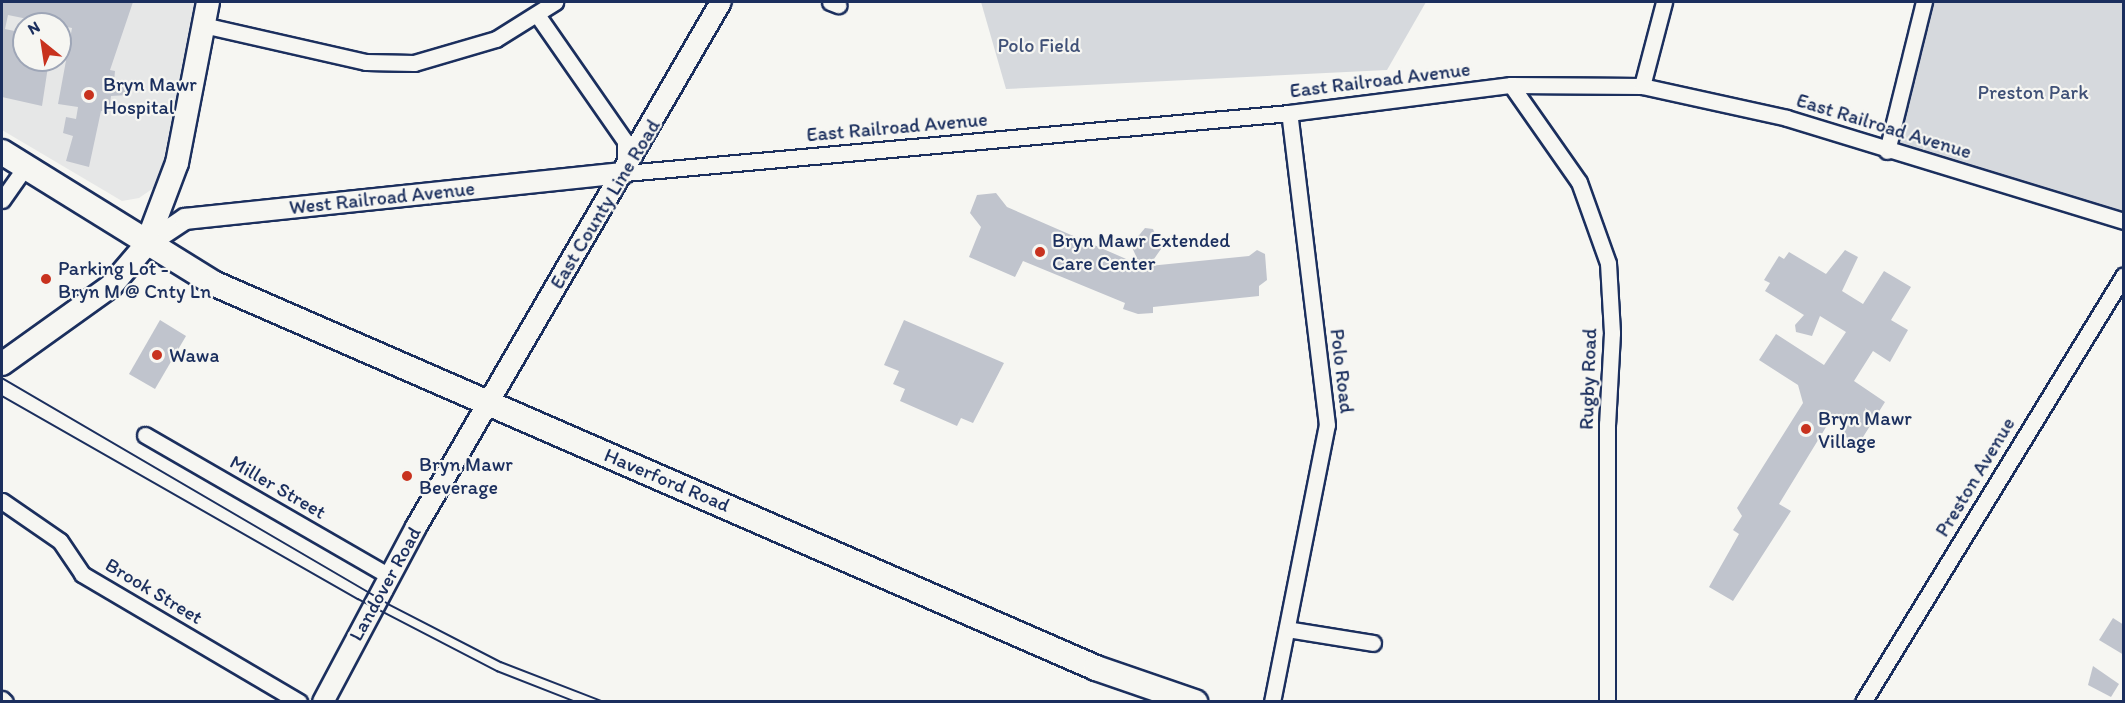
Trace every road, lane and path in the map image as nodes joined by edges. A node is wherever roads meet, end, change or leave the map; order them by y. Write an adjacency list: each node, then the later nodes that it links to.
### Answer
1 (208, 2): 7 (main road)
2 (555, 2): 6 (street)
3 (721, 2): 14 (street, East County Line Road)
4 (1664, 2): 9 (street)
5 (1924, 2): 11 (street)
6 (538, 16): 7 (street); 14 (street)
7 (203, 25): 17 (main road)
8 (1511, 85): 9 (street, East Railroad Avenue); 10 (street, East Railroad Avenue); 30 (street, Rugby Road)
9 (1642, 86): 11 (street, East Railroad Avenue)
10 (1289, 113): 14 (street, East Railroad Avenue); 24 (street, Polo Road)
11 (1887, 151): 16 (street, East Railroad Avenue)
12 (2, 152): 13 (main road, Haverford Road)
13 (26, 166): 15 (street); 17 (main road, Haverford Road)
14 (625, 173): 17 (street, West Railroad Avenue); 20 (street, East County Line Road)
15 (2, 200)
16 (2124, 221)
17 (146, 245): 19 (main road); 20 (main road, Haverford Road)
18 (2124, 275): 31 (street, Preston Avenue)
19 (2, 364)
20 (487, 406): 23 (street, Landover Road); 28 (main road, Haverford Road)
21 (145, 435): 23 (street, Miller Street)
22 (2, 501): 26 (street, Brook Street)
23 (390, 576): 27 (street, Landover Road)
24 (1287, 629): 25 (street); 29 (street, Polo Road)
25 (1373, 643)
26 (298, 702)
27 (323, 702)
28 (1195, 702)
29 (1272, 702)
30 (1607, 702)
31 (1863, 702)

